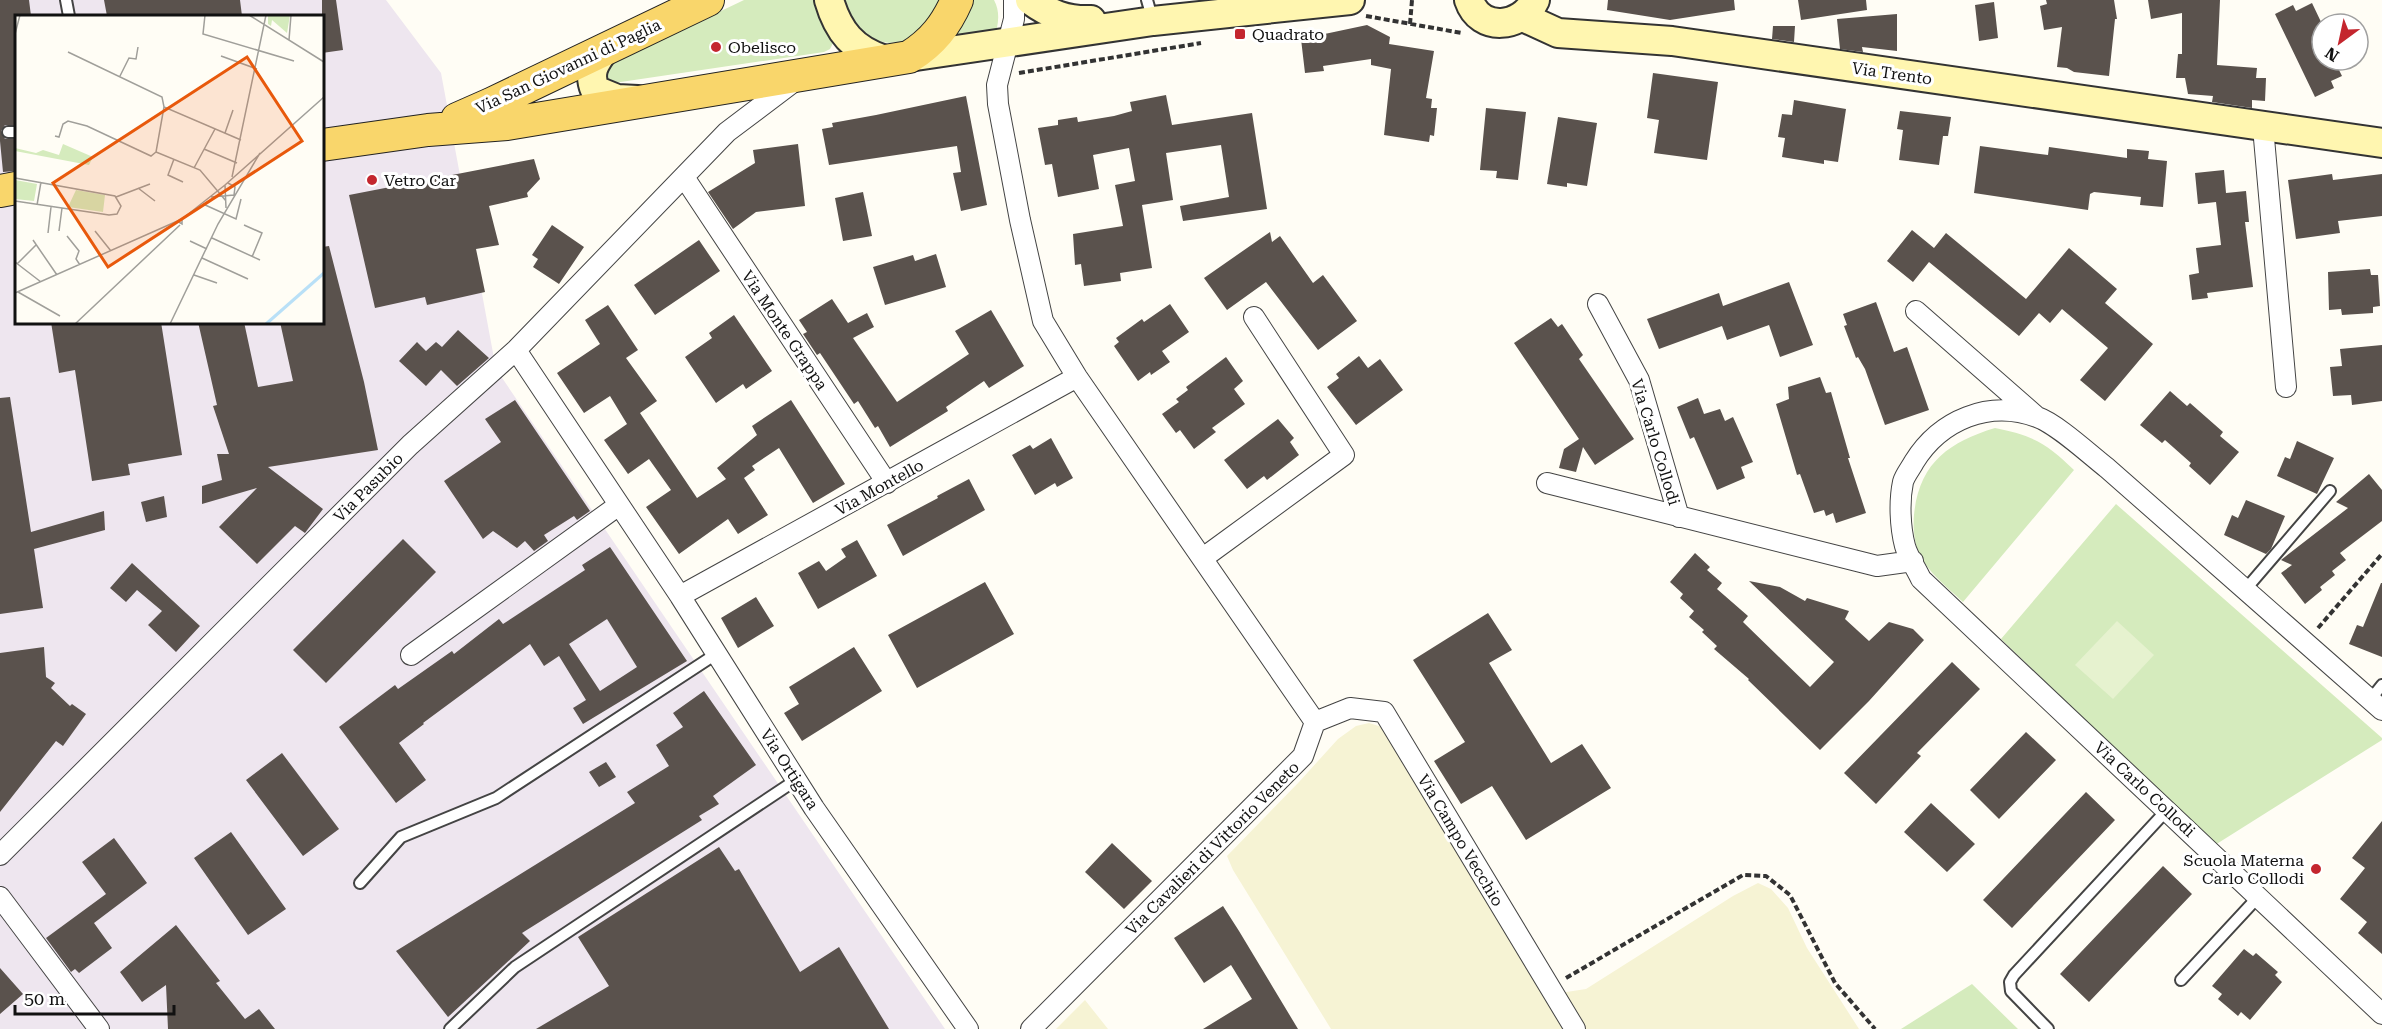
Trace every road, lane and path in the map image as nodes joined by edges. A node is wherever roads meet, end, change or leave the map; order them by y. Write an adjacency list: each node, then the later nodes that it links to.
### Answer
1 (66, 0): 12 (lane)
2 (708, 0): 18 (main road, Via San Giovanni di Paglia)
3 (829, 0): 19 (street)
4 (957, 0): 19 (main road)
5 (1014, 0): 16 (street)
6 (1030, 0): 13 (street)
7 (1412, 0): 14 (path)
8 (1469, 0): 11 (street)
9 (1199, 7): 10 (street); 13 (street)
10 (1357, 8): 14 (path)
11 (1529, 8): 25 (street, Via Trento)
12 (69, 15)
13 (1144, 15): 16 (street)
14 (1410, 24): 15 (path)
15 (1465, 34)
16 (1008, 41): 19 (street); 21 (street)
17 (1202, 43): 21 (path)
18 (605, 49): 23 (street); 26 (main road, Via San Giovanni di Paglia)
19 (897, 59): 20 (main road)
20 (805, 73): 22 (main road); 24 (street, Via Pasubio)
21 (997, 85): 36 (street)
22 (726, 87): 23 (main road); 24 (street)
23 (643, 101): 26 (main road)
24 (738, 122): 29 (street, Via Pasubio)
25 (2263, 127): 27 (street, Via Trento); 37 (street)
26 (428, 130): 28 (main road)
27 (2382, 143)
28 (324, 146)
29 (684, 177): 35 (street, Via Pasubio); 39 (street, Via Monte Grappa)
30 (15, 188): 31 (main road)
31 (0, 190)
32 (1598, 304): 43 (street, Via Carlo Collodi)
33 (1916, 311): 38 (street, Via Carlo Collodi)
34 (1254, 317): 45 (street)
35 (516, 350): 42 (street, Via Ortigara); 56 (street, Via Pasubio)
36 (1077, 377): 39 (street, Via Montello); 45 (street)
37 (2286, 387)
38 (2037, 417): 46 (street, Via Carlo Collodi); 47 (street, Via Carlo Collodi)
39 (886, 483): 48 (street, Via Montello)
40 (1547, 483): 43 (street, Via Carlo Collodi)
41 (2330, 491): 47 (lane)
42 (619, 505): 48 (street, Via Ortigara); 51 (street)
43 (1679, 517): 46 (street, Via Carlo Collodi)
44 (2382, 554): 49 (path)
45 (1203, 558): 53 (street)
46 (1912, 561): 55 (street, Via Carlo Collodi)
47 (2245, 590): 49 (street, Via Carlo Collodi)
48 (680, 596): 50 (street, Via Ortigara)
49 (2305, 643): 52 (street, Via Carlo Collodi)
50 (716, 654): 54 (street, Via Ortigara); 57 (lane)
51 (411, 655)
52 (2378, 698)
53 (1315, 722): 61 (street, Via Campo Vecchio); 66 (street, Via Cavalieri di Vittorio Veneto)
54 (796, 780): 64 (lane); 65 (street, Via Ortigara)
55 (2167, 810): 59 (street, Via Carlo Collodi); 69 (lane)
56 (0, 855)
57 (360, 883)
58 (0, 897): 63 (street)
59 (2258, 897): 60 (lane); 62 (street, Via Carlo Collodi)
60 (2181, 980)
61 (1550, 988): 67 (street, Via Campo Vecchio); 68 (path)
62 (2382, 1014)
63 (99, 1029)
64 (450, 1029)
65 (968, 1029)
66 (1031, 1029)
67 (1575, 1029)
68 (1875, 1029)
69 (2048, 1029)

